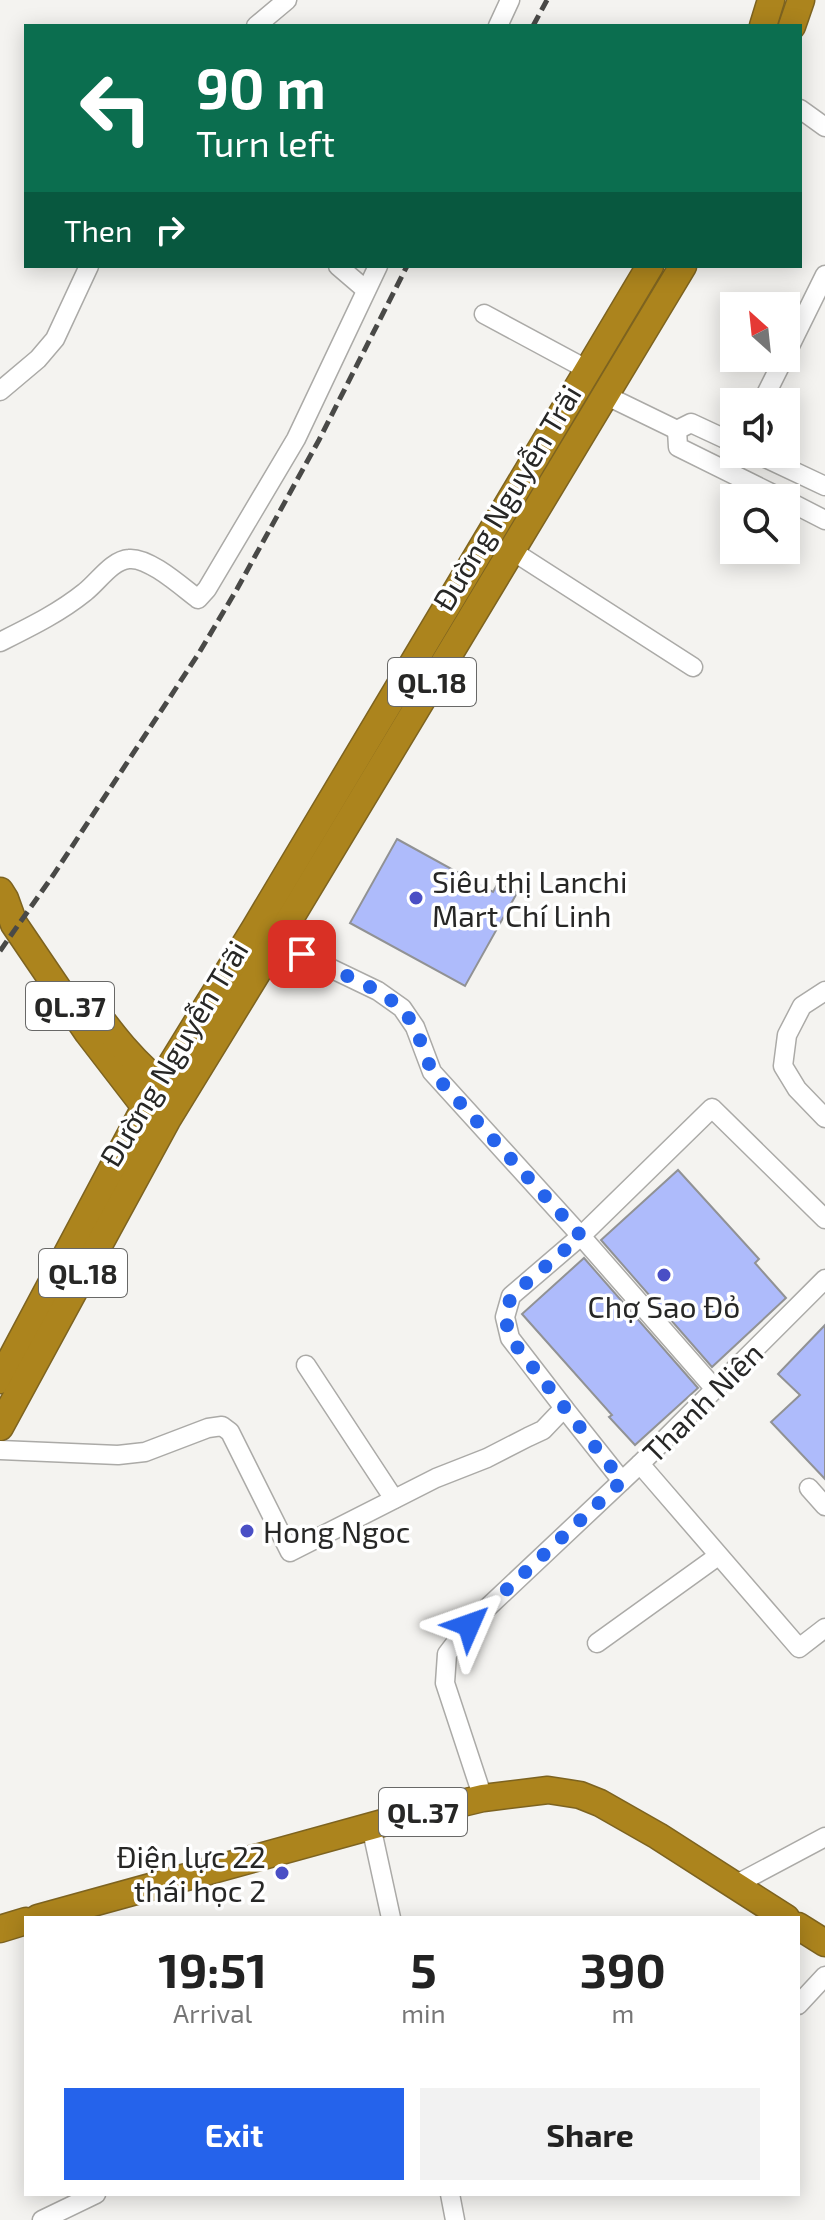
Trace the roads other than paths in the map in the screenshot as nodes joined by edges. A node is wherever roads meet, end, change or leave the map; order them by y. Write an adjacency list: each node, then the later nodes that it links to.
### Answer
1 (287, 0): 5 (street)
2 (510, 0): 6 (street)
3 (771, 0): 7 (highway)
4 (801, 0): 8 (highway)
5 (258, 24)
6 (499, 24)
7 (764, 24)
8 (793, 24)
9 (802, 110): 10 (street)
10 (825, 127)
11 (88, 268): 21 (street)
12 (340, 268): 17 (street)
13 (377, 268): 17 (street)
14 (649, 268): 20 (highway, Đường Nguyễn Trãi / QL.18)
15 (682, 268): 22 (highway, Đường Nguyễn Trãi / QL.18)
16 (825, 275): 19 (street)
17 (366, 290): 33 (street)
18 (484, 314): 20 (street)
19 (800, 326)
20 (588, 370): 36 (highway, Đường Nguyễn Trãi / QL.18)
21 (0, 391)
22 (605, 395): 23 (street); 32 (highway, Đường Nguyễn Trãi / QL.18)
23 (677, 430): 24 (street); 27 (street)
24 (720, 436)
25 (729, 468): 27 (street)
26 (787, 468): 29 (street)
27 (727, 471): 28 (street)
28 (753, 484)
29 (825, 486)
30 (800, 507): 31 (street)
31 (825, 520)
32 (511, 550): 34 (street); 36 (highway, Đường Nguyễn Trãi / QL.18)
33 (0, 642)
34 (693, 667)
35 (3, 895): 38 (highway, QL.37)
36 (266, 935): 38 (highway, Đường Nguyễn Trãi / QL.18); 41 (street)
37 (825, 991): 39 (street)
38 (163, 1102): 44 (highway, Đường Nguyễn Trãi / QL.18); 47 (highway, Đường Nguyễn Trãi / QL.18)
39 (825, 1118)
40 (825, 1219): 41 (street)
41 (581, 1236): 45 (street); 46 (street)
42 (825, 1279): 45 (street, Thanh Niên)
43 (306, 1365): 52 (street)
44 (0, 1380)
45 (715, 1389): 49 (street, Thanh Niên)
46 (564, 1408): 50 (street); 52 (street)
47 (0, 1427)
48 (0, 1450): 52 (street)
49 (640, 1464): 50 (street, Thanh Niên); 54 (street)
50 (622, 1481): 57 (street, Thanh Niên)
51 (809, 1488): 53 (street)
52 (394, 1499)
53 (825, 1506)
54 (718, 1556): 55 (street); 56 (street)
55 (825, 1628)
56 (597, 1643)
57 (483, 1798): 58 (highway, QL.37); 60 (highway, QL.37)
58 (371, 1826): 61 (highway, QL.37); 62 (street)
59 (825, 1837): 60 (street)
60 (735, 1885): 63 (highway, QL.37)
61 (45, 1916)
62 (391, 1916)
63 (783, 1916)
64 (24, 1922): 66 (highway)
65 (800, 1927): 67 (highway)
66 (0, 1929)
67 (825, 1943)
68 (825, 1976): 69 (street)
69 (800, 2003)
70 (92, 2196): 72 (street)
71 (450, 2196): 73 (street)
72 (42, 2220)
73 (455, 2220)

